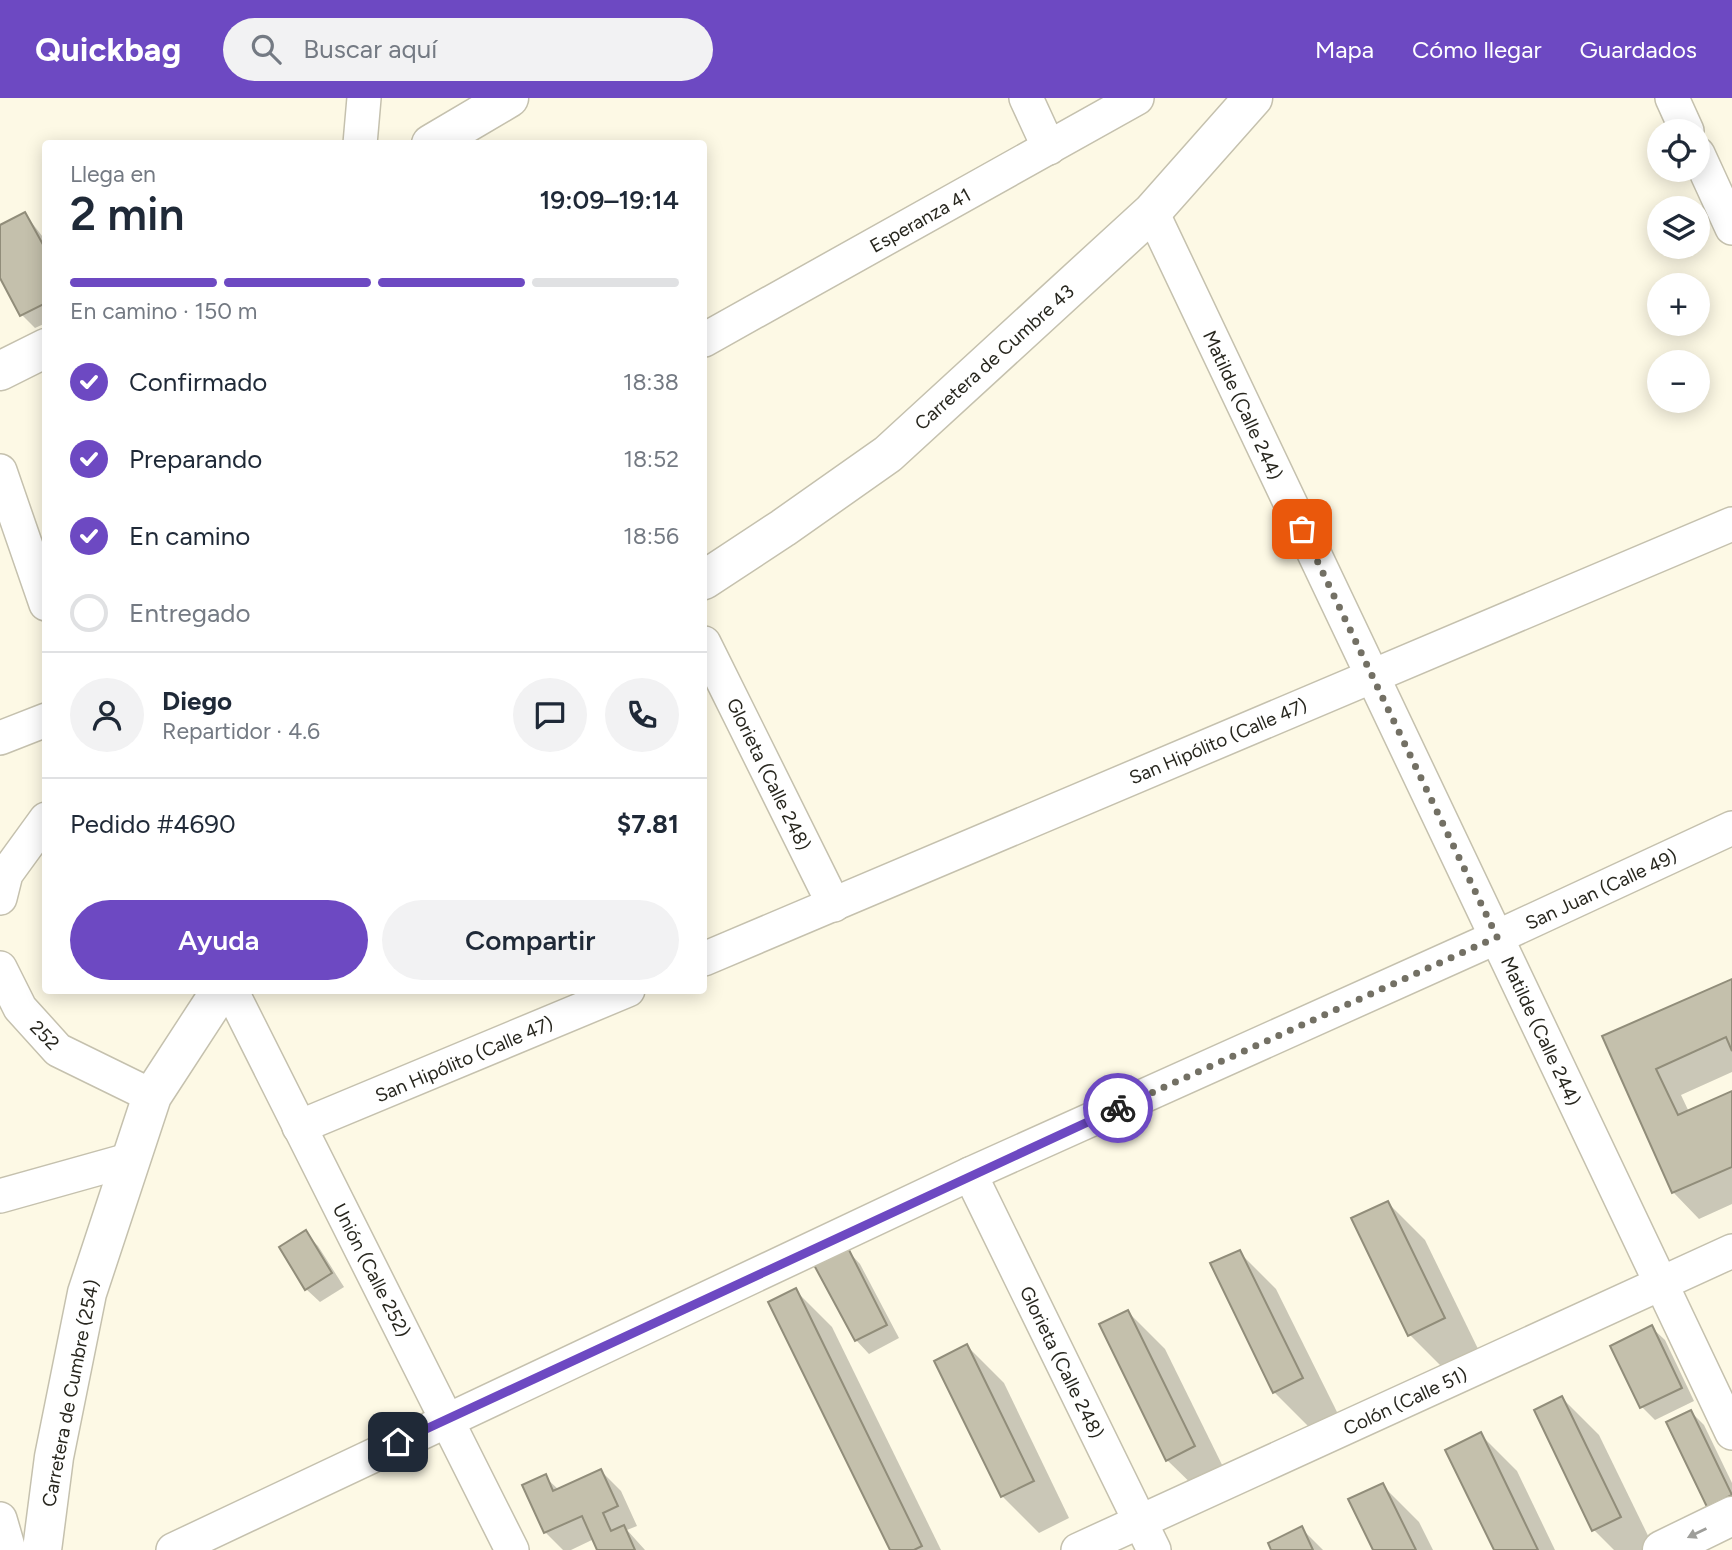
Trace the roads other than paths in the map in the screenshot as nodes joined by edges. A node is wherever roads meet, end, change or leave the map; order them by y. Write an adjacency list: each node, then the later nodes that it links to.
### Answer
1 (364, 98): 9 (street)
2 (509, 98): 8 (street)
3 (1026, 98): 11 (street)
4 (1136, 98): 11 (street, Esperanza 41)
5 (1253, 98): 13 (street, Carretera de Cumbre 43)
6 (1672, 98): 7 (street)
7 (1682, 119)
8 (474, 132): 10 (street)
9 (360, 140)
10 (445, 140)
11 (1049, 148): 15 (street, Esperanza 41)
12 (1710, 180): 14 (street)
13 (1152, 212): 20 (street, Carretera de Cumbre 43); 23 (street, Matilde (Calle 244))
14 (1732, 228)
15 (707, 338)
16 (42, 350): 17 (street)
17 (0, 372)
18 (0, 471): 21 (street)
19 (1732, 523): 23 (street, San Hipólito (Calle 47))
20 (707, 578)
21 (42, 592)
22 (707, 649): 29 (street, Glorieta (Calle 248))
23 (1372, 676): 29 (street, San Hipólito (Calle 47)); 30 (street, Matilde (Calle 244))
24 (42, 722): 25 (street)
25 (0, 738)
26 (42, 824): 28 (street)
27 (1732, 828): 30 (street, San Juan (Calle 49))
28 (0, 898)
29 (834, 905): 31 (street, San Hipólito (Calle 47))
30 (1497, 937): 39 (street, San Juan (Calle 49)); 42 (street, Matilde (Calle 244))
31 (707, 958)
32 (0, 968): 36 (street, 252)
33 (218, 994): 36 (street)
34 (233, 994): 37 (street, Unión (Calle 252))
35 (618, 994): 37 (street, San Hipólito (Calle 47))
36 (152, 1096): 38 (street)
37 (299, 1128): 43 (street, Unión (Calle 252))
38 (132, 1159): 40 (street); 49 (street, Carretera de Cumbre (254))
39 (970, 1174): 43 (street, San Juan (Calle 49)); 47 (street, Glorieta (Calle 248))
40 (0, 1196)
41 (1732, 1251): 42 (street, Colón (Calle 51))
42 (1661, 1283): 44 (street, Matilde (Calle 244)); 47 (street, Colón (Calle 51))
43 (448, 1418): 50 (street, San Juan (Calle 49)); 51 (street, Unión (Calle 252))
44 (1732, 1433)
45 (1732, 1516): 53 (street, one-way to 53)
46 (0, 1519): 48 (street)
47 (1148, 1536): 52 (street, Colón (Calle 51))
48 (9, 1550)
49 (42, 1550)
50 (173, 1550)
51 (512, 1550)
52 (1078, 1550)
53 (1662, 1550)

